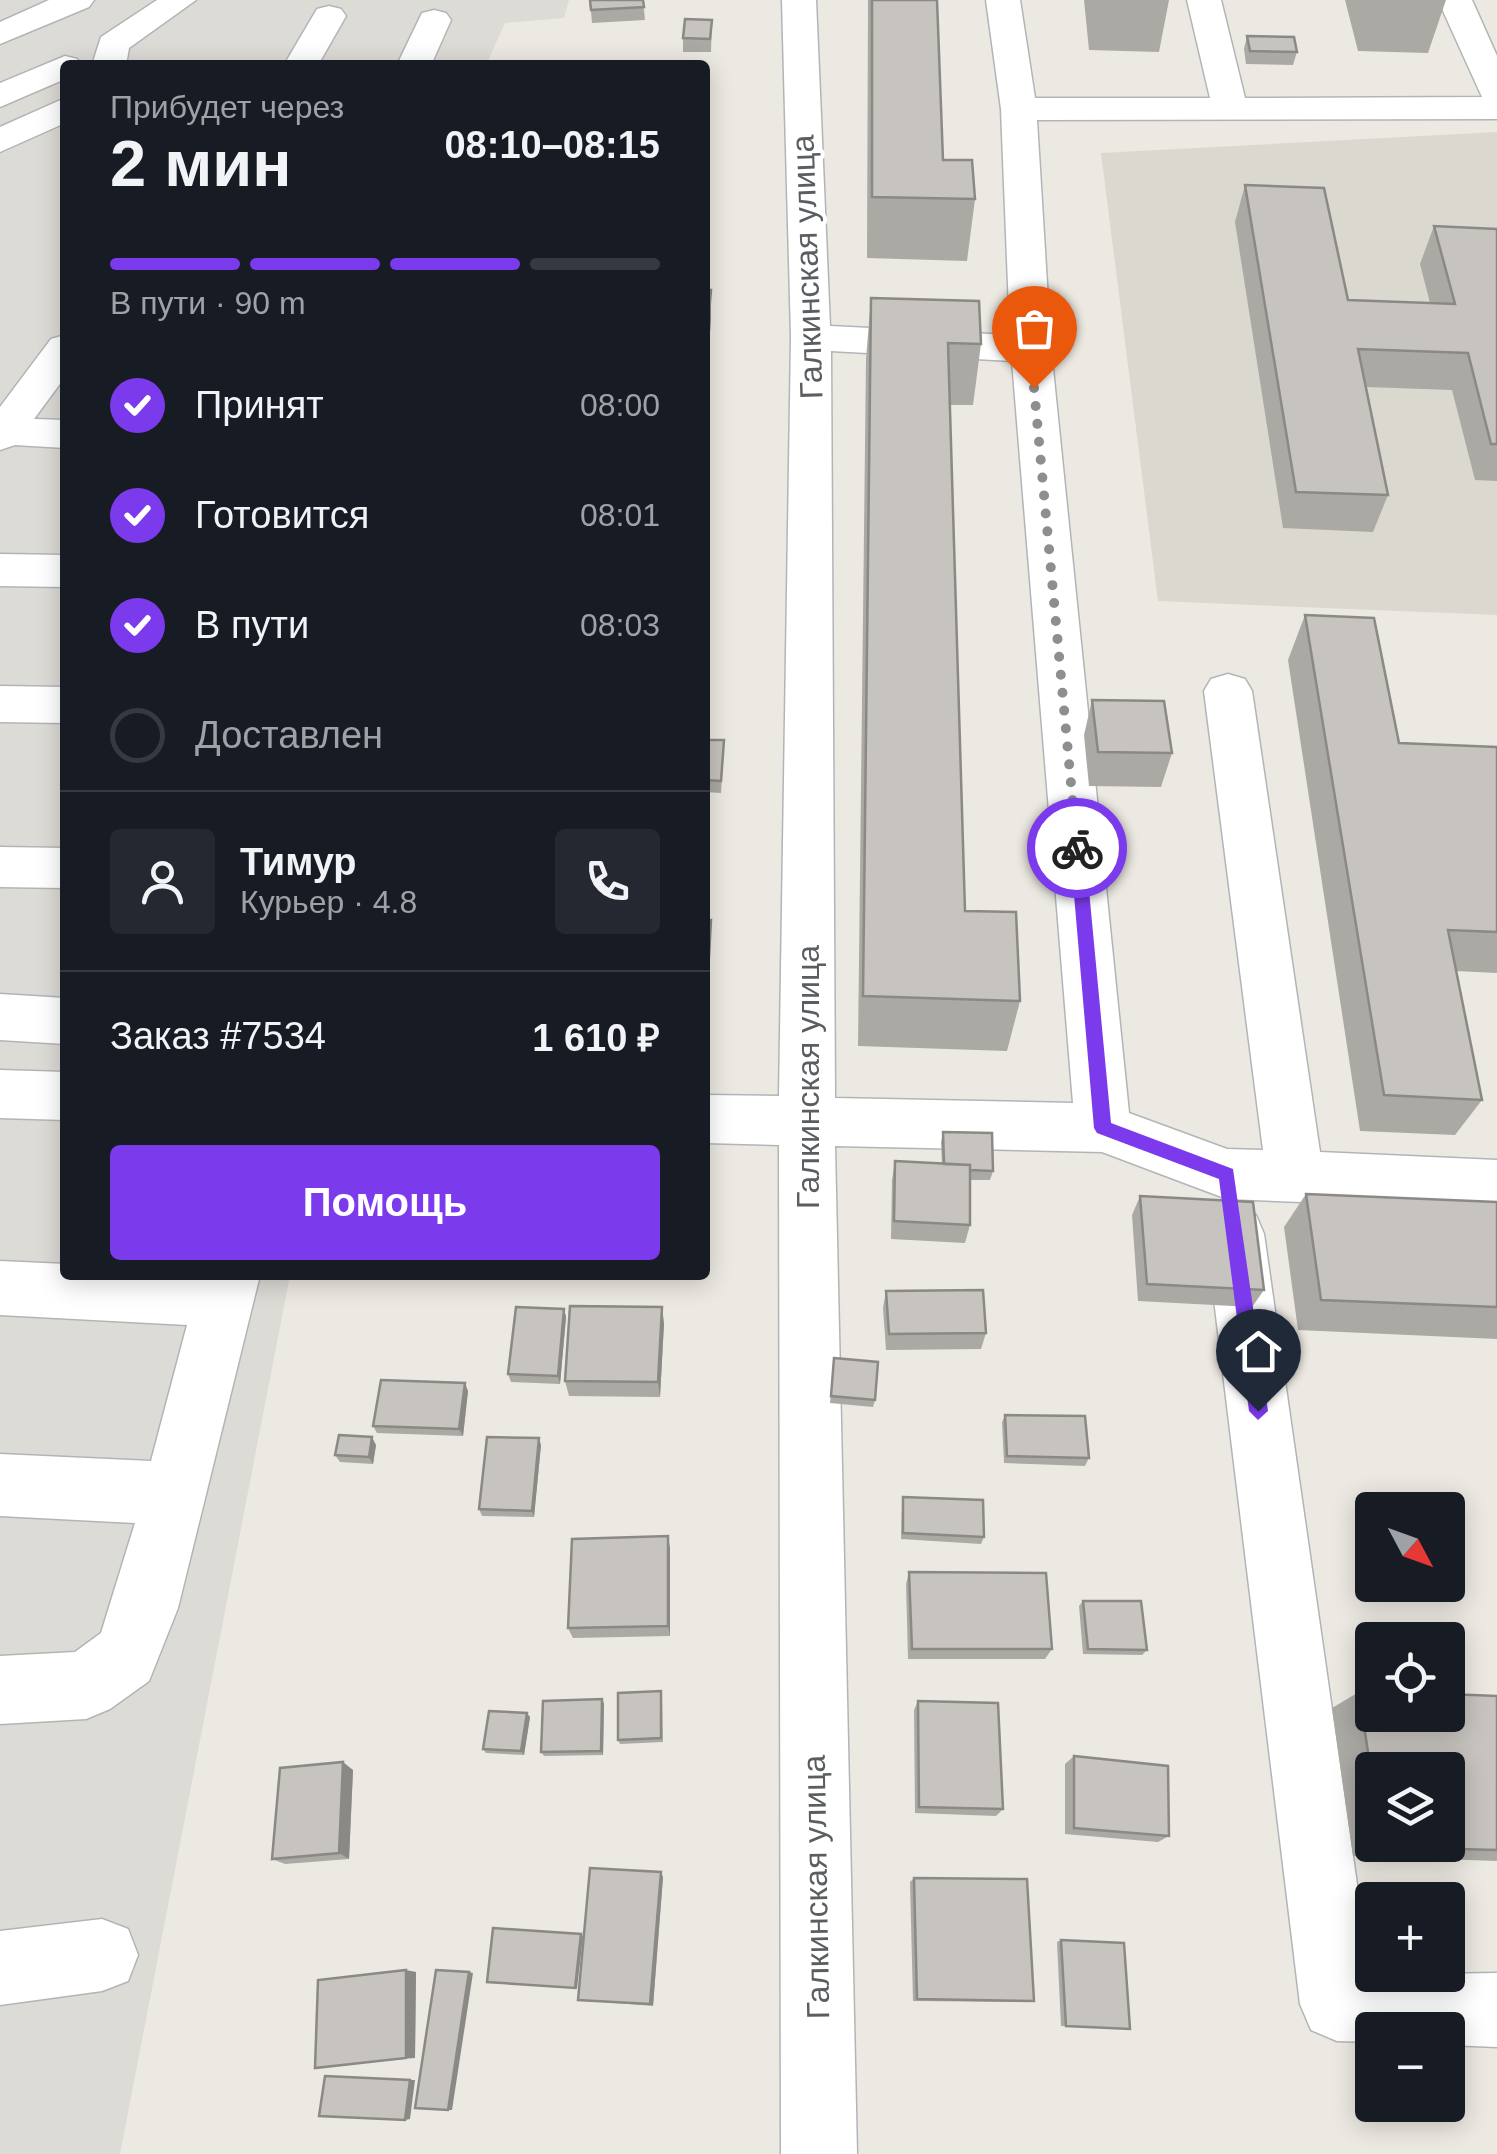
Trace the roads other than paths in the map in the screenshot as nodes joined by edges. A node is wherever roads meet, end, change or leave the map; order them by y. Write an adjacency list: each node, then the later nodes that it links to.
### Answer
1 (77, 0): 9 (street)
2 (179, 0): 10 (street)
3 (799, 0): 22 (street, Галкинская улица)
4 (1003, 0): 18 (street)
5 (1204, 0): 19 (street)
6 (1455, 0): 15 (street)
7 (328, 16): 12 (street)
8 (434, 20): 13 (street)
9 (0, 34)
10 (111, 54): 11 (street)
11 (86, 60)
12 (303, 60)
13 (416, 60)
14 (60, 68): 16 (street)
15 (1497, 94)
16 (0, 96)
17 (1497, 108): 19 (street)
18 (1019, 109): 19 (street); 23 (street)
19 (1230, 109)
20 (60, 111): 21 (street)
21 (0, 141)
22 (812, 336): 23 (street); 39 (street, Галкинская улица)
23 (1031, 349): 40 (street)
24 (60, 355): 25 (street)
25 (2, 434): 26 (street)
26 (60, 434)
27 (0, 570): 28 (street)
28 (60, 571)
29 (1228, 691): 42 (street)
30 (0, 704): 31 (street)
31 (60, 705)
32 (0, 867): 33 (street)
33 (60, 868)
34 (0, 1017): 35 (street)
35 (60, 1021)
36 (0, 1094): 37 (street)
37 (60, 1096)
38 (710, 1118): 39 (street)
39 (807, 1124): 40 (street); 52 (street, Галкинская улица)
40 (1103, 1128): 41 (street)
41 (1227, 1174): 42 (street); 51 (street)
42 (1295, 1177): 43 (street)
43 (1497, 1185)
44 (227, 1287): 45 (street); 47 (street)
45 (0, 1288)
46 (0, 1485): 47 (street)
47 (173, 1492): 48 (street)
48 (0, 1690)
49 (102, 1955): 50 (street)
50 (0, 1968)
51 (1497, 2010)
52 (819, 2154)

